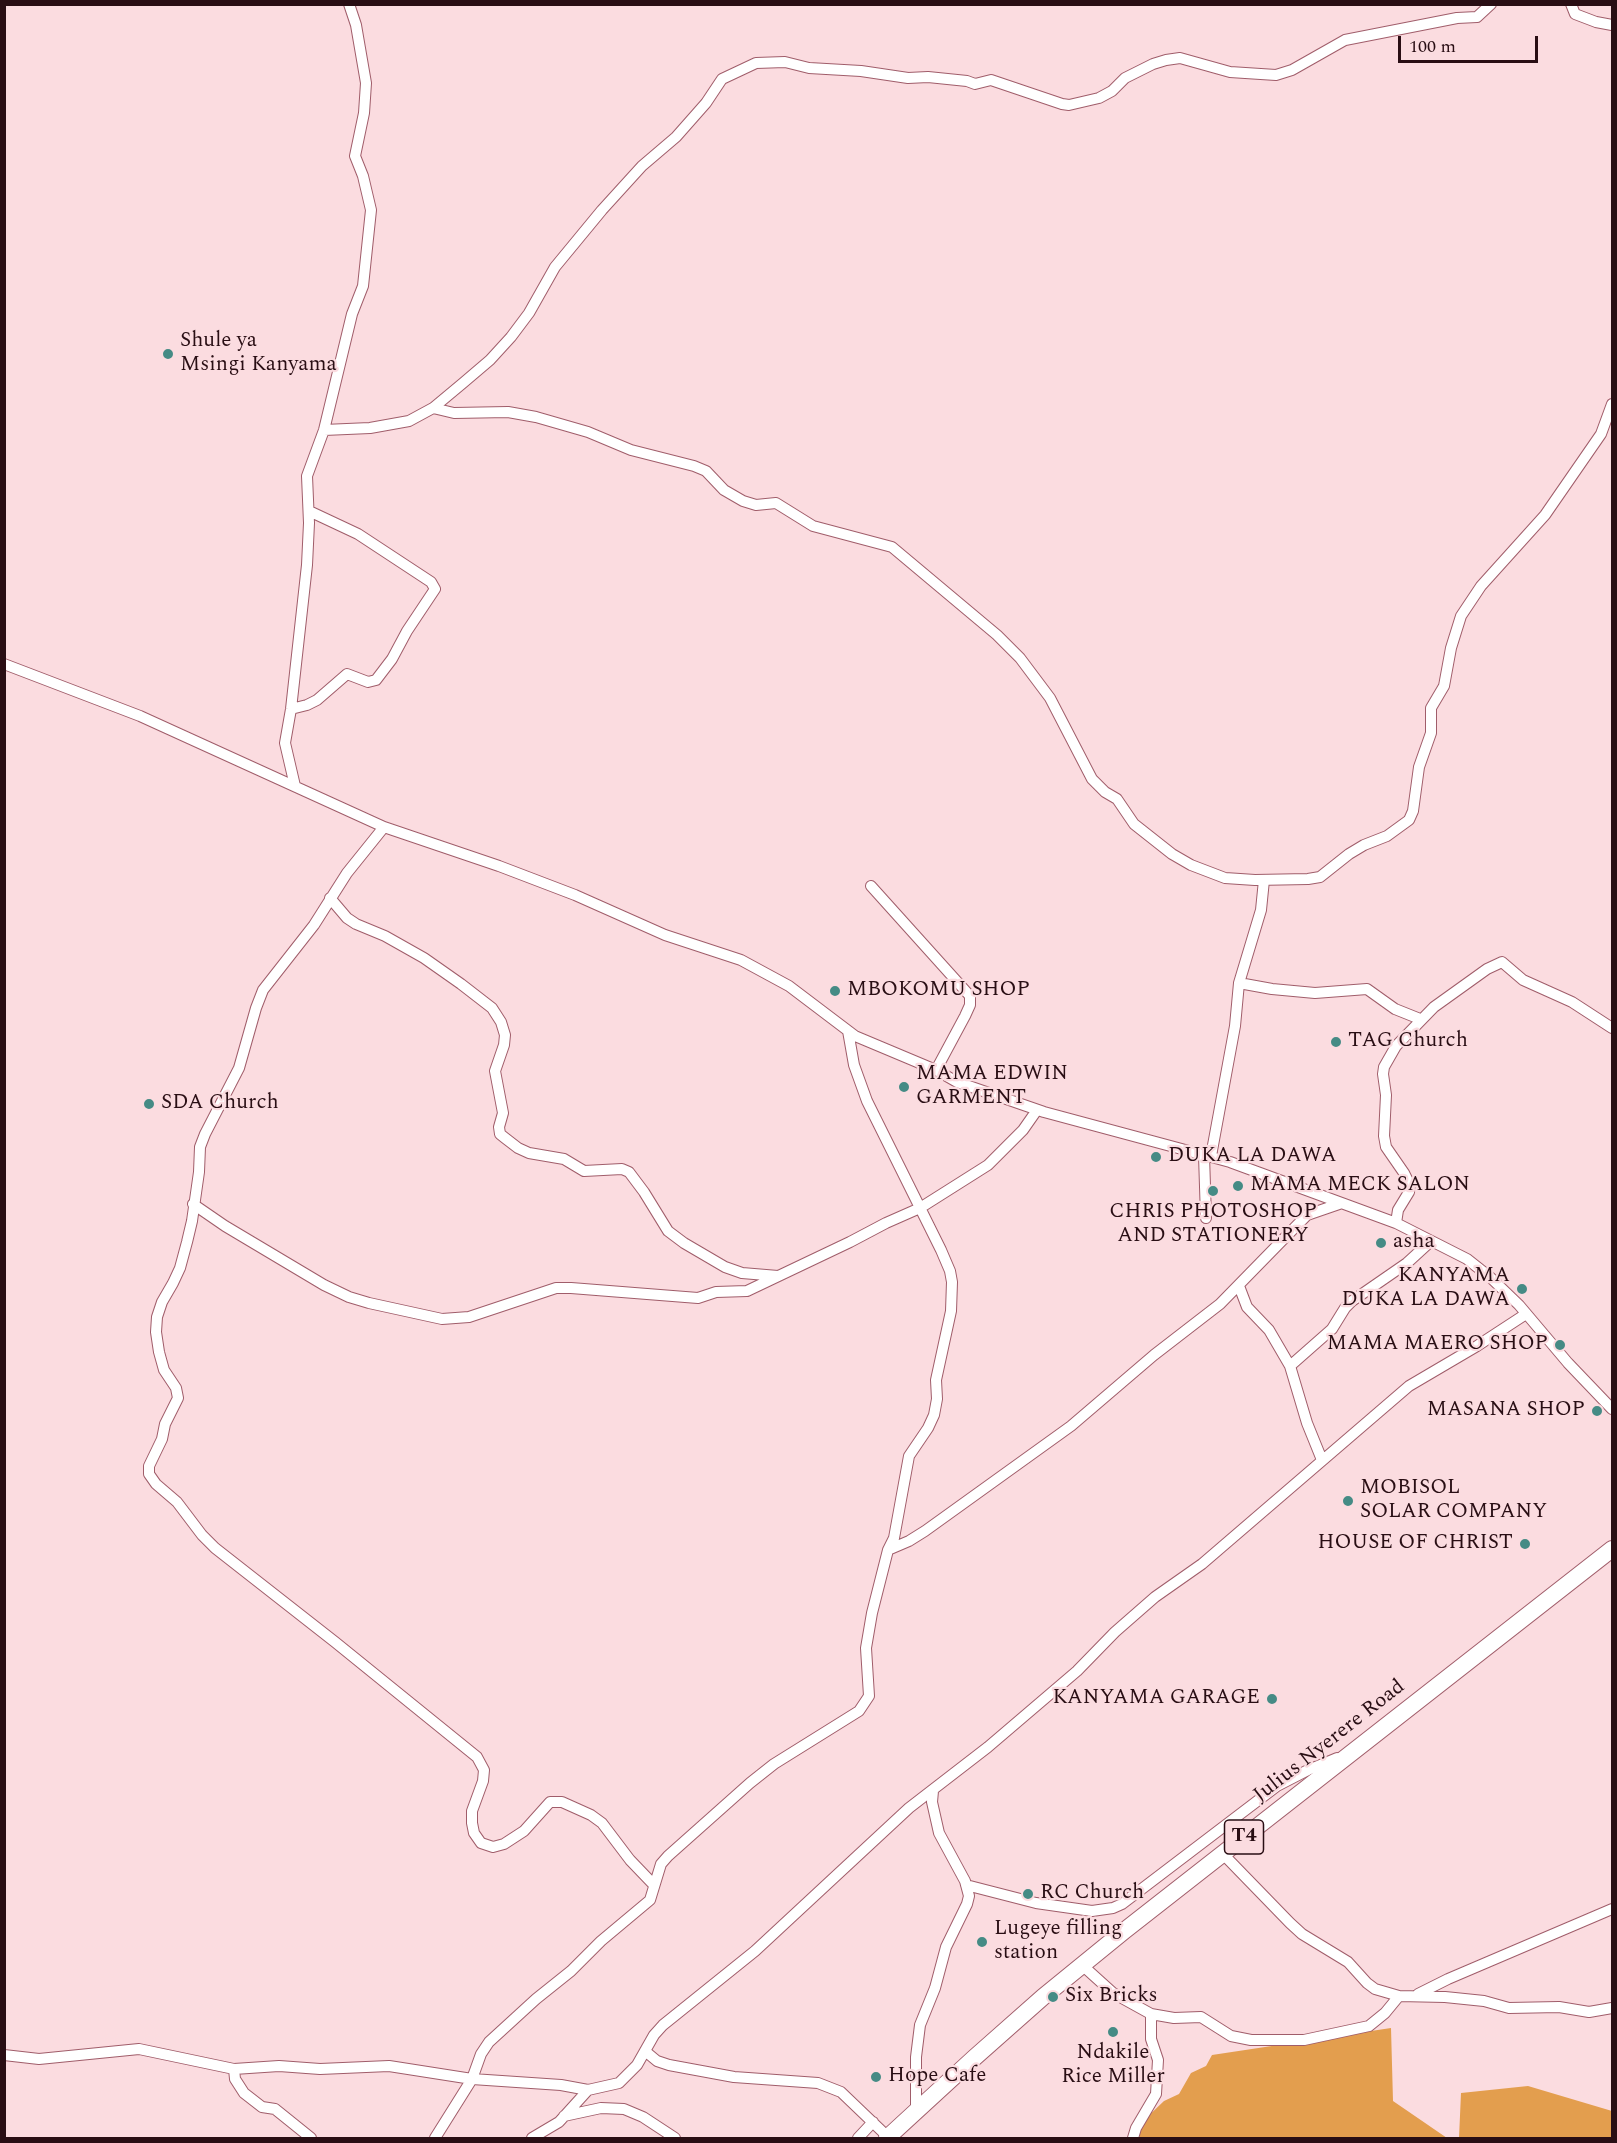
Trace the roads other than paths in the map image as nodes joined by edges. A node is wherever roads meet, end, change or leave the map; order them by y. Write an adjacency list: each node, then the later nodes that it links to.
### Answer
1 (349, 4): 7 (street)
2 (1491, 4): 6 (street)
3 (1571, 4): 4 (street)
4 (1612, 25)
5 (1612, 404): 13 (street)
6 (433, 408): 7 (street); 13 (street)
7 (324, 430): 8 (street)
8 (309, 511): 10 (street); 10 (street)
9 (4, 664): 11 (street)
10 (291, 709): 11 (street)
11 (295, 786): 12 (street)
12 (384, 827): 15 (street); 19 (street)
13 (1264, 880): 16 (street)
14 (871, 886): 20 (street)
15 (330, 898): 23 (street); 29 (street)
16 (1239, 983): 17 (street); 22 (street)
17 (1420, 1019): 18 (street); 27 (street)
18 (1612, 1028)
19 (848, 1032): 20 (street); 25 (street)
20 (936, 1070): 21 (street)
21 (1037, 1110): 22 (street); 25 (street)
22 (1207, 1155): 24 (street); 26 (street)
23 (193, 1204): 29 (street); 40 (street)
24 (1339, 1204): 27 (street); 30 (street)
25 (920, 1208): 29 (street); 36 (street)
26 (1206, 1218)
27 (1396, 1223): 28 (street)
28 (1431, 1241): 31 (street); 32 (street)
29 (781, 1276)
30 (1239, 1286): 32 (street); 36 (street)
31 (1526, 1314): 33 (street); 34 (street)
32 (1290, 1366): 34 (street)
33 (1612, 1408)
34 (1322, 1460): 38 (street)
35 (1612, 1549): 37 (highway, Julius Nyerere Road / T4)
36 (888, 1550): 40 (street)
37 (1354, 1752): 39 (highway, Julius Nyerere Road / T4); 41 (street)
38 (933, 1791): 41 (street); 48 (street)
39 (1222, 1854): 43 (highway, Julius Nyerere Road / T4); 44 (street)
40 (654, 1885): 51 (street)
41 (966, 1885): 53 (street)
42 (1612, 1909): 45 (street)
43 (1082, 1965): 47 (street); 53 (highway, Julius Nyerere Road / T4)
44 (1399, 1996): 45 (street); 47 (street)
45 (1414, 1996): 46 (street)
46 (1612, 2008)
47 (1151, 2014): 62 (street)
48 (645, 2051): 52 (street); 55 (street)
49 (4, 2055): 50 (street)
50 (234, 2068): 51 (street); 57 (street)
51 (472, 2079): 52 (street); 58 (street)
52 (588, 2090): 54 (street)
53 (915, 2110): 56 (highway, Julius Nyerere Road / T4)
54 (564, 2116): 59 (street); 60 (street)
55 (873, 2122): 56 (street); 61 (street)
56 (887, 2138)
57 (311, 2139)
58 (435, 2139)
59 (532, 2139)
60 (675, 2139)
61 (858, 2139)
62 (1133, 2139)

